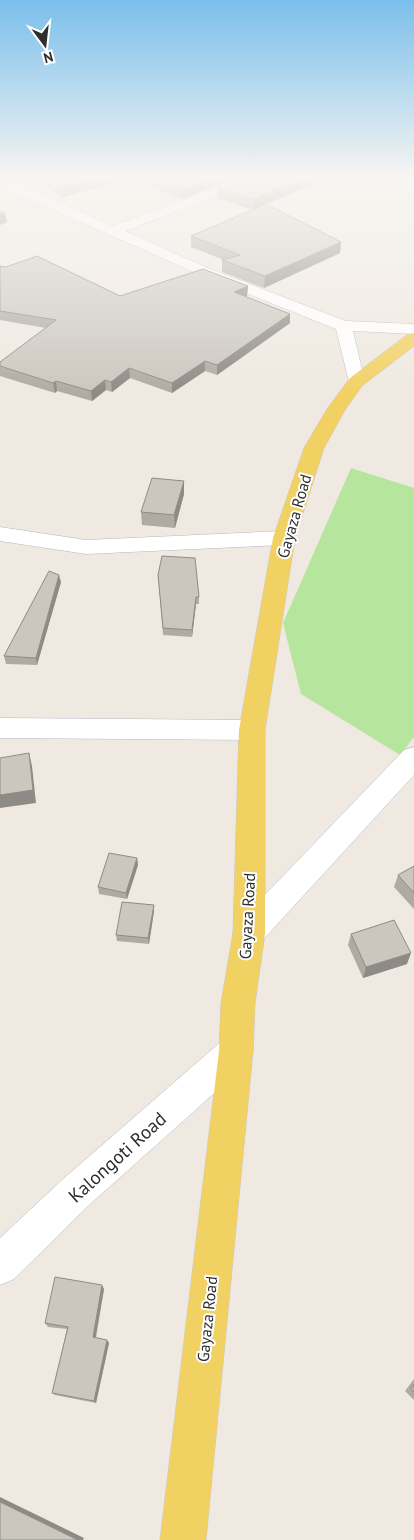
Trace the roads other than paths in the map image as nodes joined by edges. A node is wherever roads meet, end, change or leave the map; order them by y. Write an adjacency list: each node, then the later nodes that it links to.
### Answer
1 (162, 252): 2 (street)
2 (344, 326): 3 (street); 5 (street)
3 (414, 328)
4 (414, 338): 5 (main road, Gayaza Road)
5 (356, 382): 7 (main road, Gayaza Road)
6 (0, 534): 7 (street)
7 (284, 538): 9 (main road, Gayaza Road)
8 (0, 728): 9 (street)
9 (252, 730): 11 (main road, Gayaza Road)
10 (414, 757): 11 (street)
11 (249, 933): 12 (main road, Gayaza Road)
12 (236, 1051): 13 (street, Kalongoti Road); 14 (main road, Gayaza Road)
13 (0, 1266)
14 (183, 1540)

